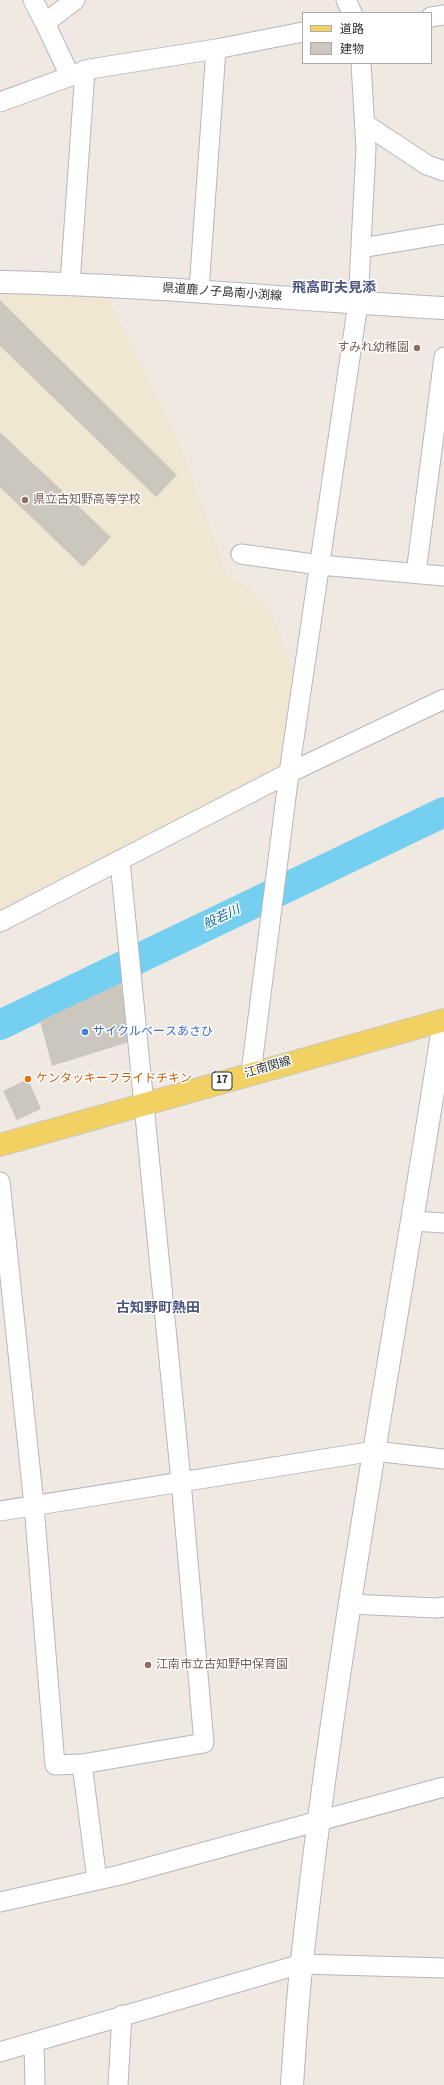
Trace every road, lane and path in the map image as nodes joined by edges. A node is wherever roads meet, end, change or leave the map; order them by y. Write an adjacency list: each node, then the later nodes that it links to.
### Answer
1 (33, 0): 7 (street)
2 (75, 0): 7 (street)
3 (346, 0): 4 (street)
4 (352, 12)
5 (444, 15): 6 (street)
6 (432, 17)
7 (45, 23): 11 (street)
8 (302, 32): 9 (street)
9 (216, 49): 11 (street); 19 (street)
10 (361, 64): 13 (street)
11 (78, 73): 12 (street); 18 (street)
12 (0, 102)
13 (365, 124): 14 (street); 16 (street)
14 (444, 171)
15 (444, 234): 16 (street)
16 (361, 248): 20 (street)
17 (0, 282): 18 (street, 県道鹿ノ子島南小渕線)
18 (70, 284): 19 (street, 県道鹿ノ子島南小渕線)
19 (199, 290): 20 (street, 県道鹿ノ子島南小渕線)
20 (358, 303): 21 (street, 県道鹿ノ子島南小渕線); 24 (street)
21 (444, 308)
22 (444, 356): 25 (street)
23 (241, 554): 24 (street)
24 (320, 564): 25 (street); 28 (street)
25 (416, 573): 26 (street)
26 (444, 576)
27 (444, 699): 28 (street)
28 (290, 773): 29 (street); 32 (street)
29 (120, 861): 30 (street); 33 (street)
30 (0, 922)
31 (444, 1020): 32 (main road, 江南関線 / 17); 36 (street)
32 (251, 1073): 33 (main road, 江南関線 / 17)
33 (144, 1104): 34 (main road, 江南関線 / 17); 40 (street)
34 (0, 1145)
35 (0, 1182): 41 (street)
36 (413, 1221): 37 (street); 38 (street)
37 (444, 1223)
38 (374, 1451): 39 (street); 40 (street); 43 (street)
39 (444, 1459)
40 (181, 1481): 41 (street); 45 (street)
41 (34, 1505): 42 (street); 45 (street)
42 (0, 1511)
43 (350, 1604): 44 (street); 47 (street)
44 (444, 1607)
45 (82, 1764): 48 (street)
46 (444, 1788): 47 (street)
47 (318, 1822): 48 (street); 50 (street)
48 (97, 1880): 49 (street)
49 (0, 1902)
50 (301, 1964): 51 (street); 52 (street); 57 (street)
51 (444, 1968)
52 (122, 2015): 53 (street); 56 (street)
53 (34, 2043): 54 (street); 55 (street)
54 (0, 2052)
55 (35, 2085)
56 (118, 2085)
57 (292, 2085)

